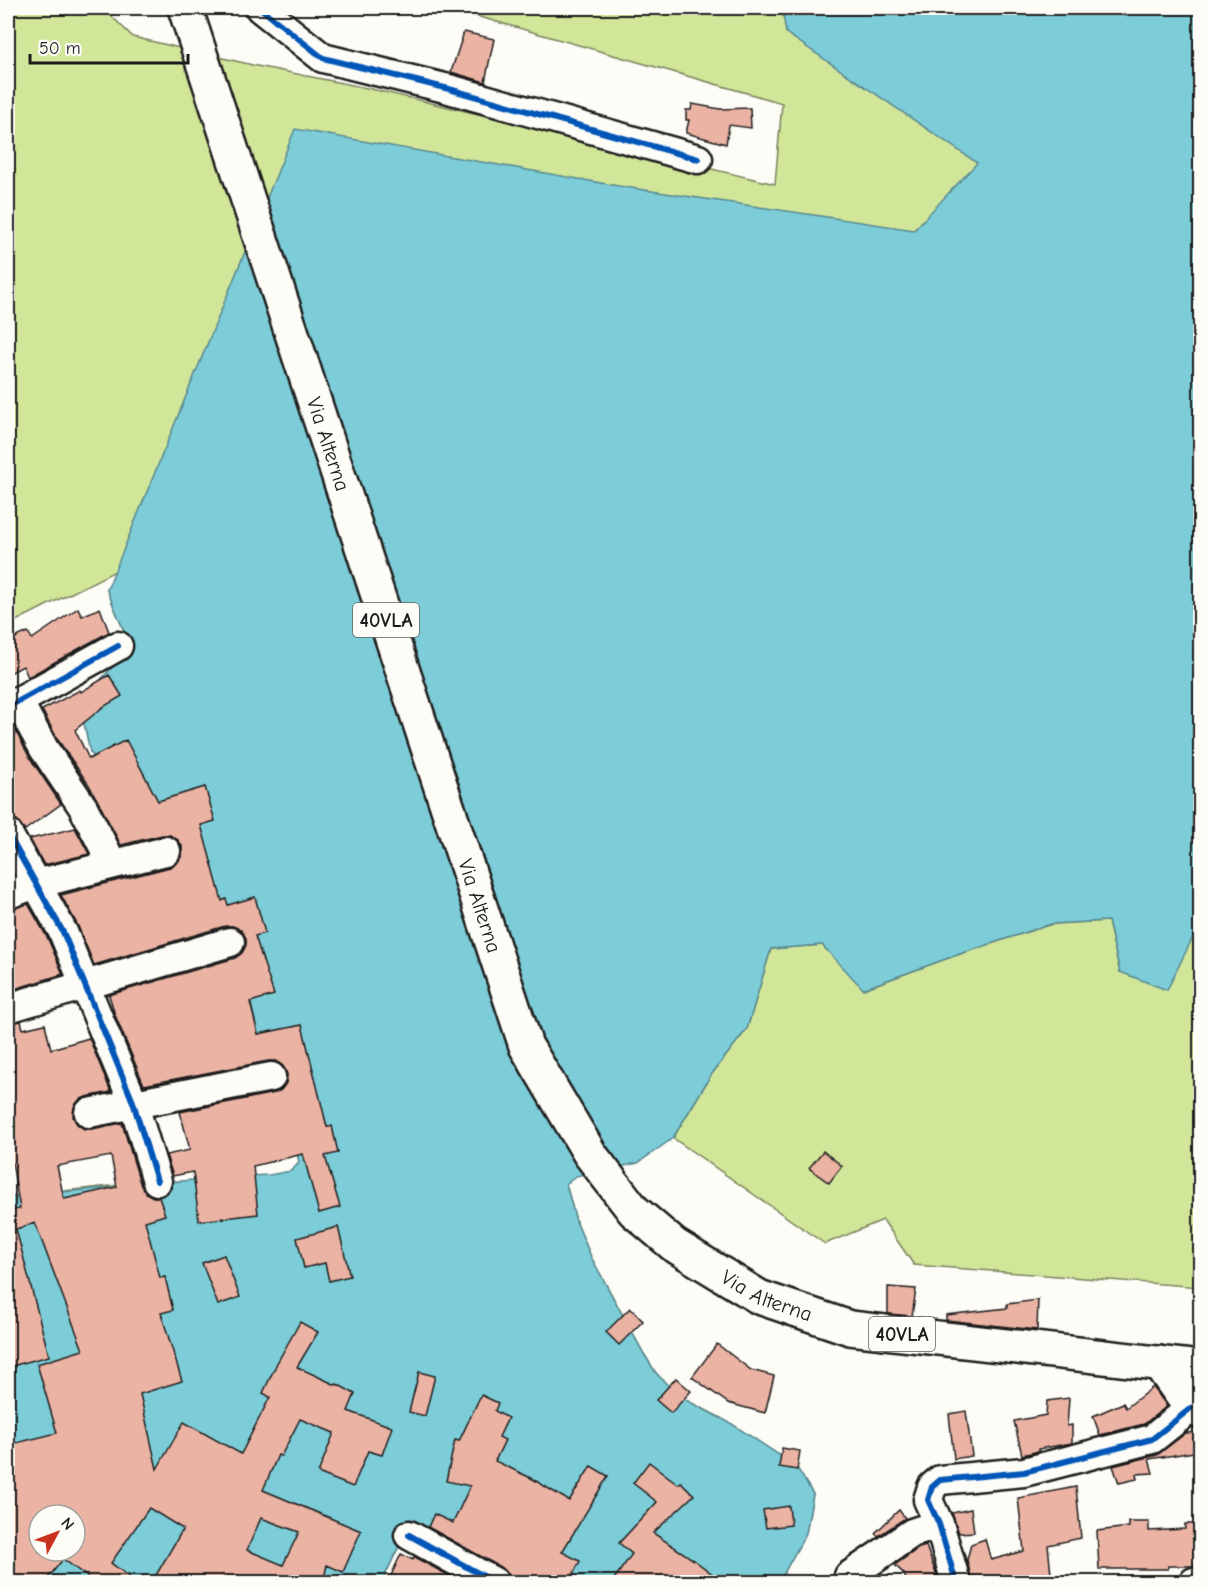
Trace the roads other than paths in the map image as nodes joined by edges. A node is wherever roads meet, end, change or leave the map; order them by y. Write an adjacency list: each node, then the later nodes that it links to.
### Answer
1 (185, 8): 18 (main road, Via Alterna / 40VLA)
2 (260, 8): 3 (street)
3 (698, 159)
4 (118, 646): 5 (street)
5 (13, 704): 8 (street)
6 (8, 834): 9 (street)
7 (166, 851): 8 (street)
8 (112, 864): 9 (street)
9 (36, 884): 10 (street); 12 (street)
10 (8, 894)
11 (230, 942): 12 (street)
12 (84, 987): 13 (street); 15 (street)
13 (8, 1008)
14 (271, 1077): 15 (street)
15 (133, 1102): 16 (street); 17 (street)
16 (89, 1113)
17 (157, 1181)
18 (1159, 1363): 19 (main road, Via Alterna / 40VLA); 20 (main road)
19 (1200, 1368)
20 (1196, 1409): 21 (street)
21 (939, 1524): 23 (street); 25 (street)
22 (408, 1535): 24 (street)
23 (849, 1576)
24 (494, 1582)
25 (956, 1582)
26 (1194, 1582): 27 (street)
27 (1200, 1582)

